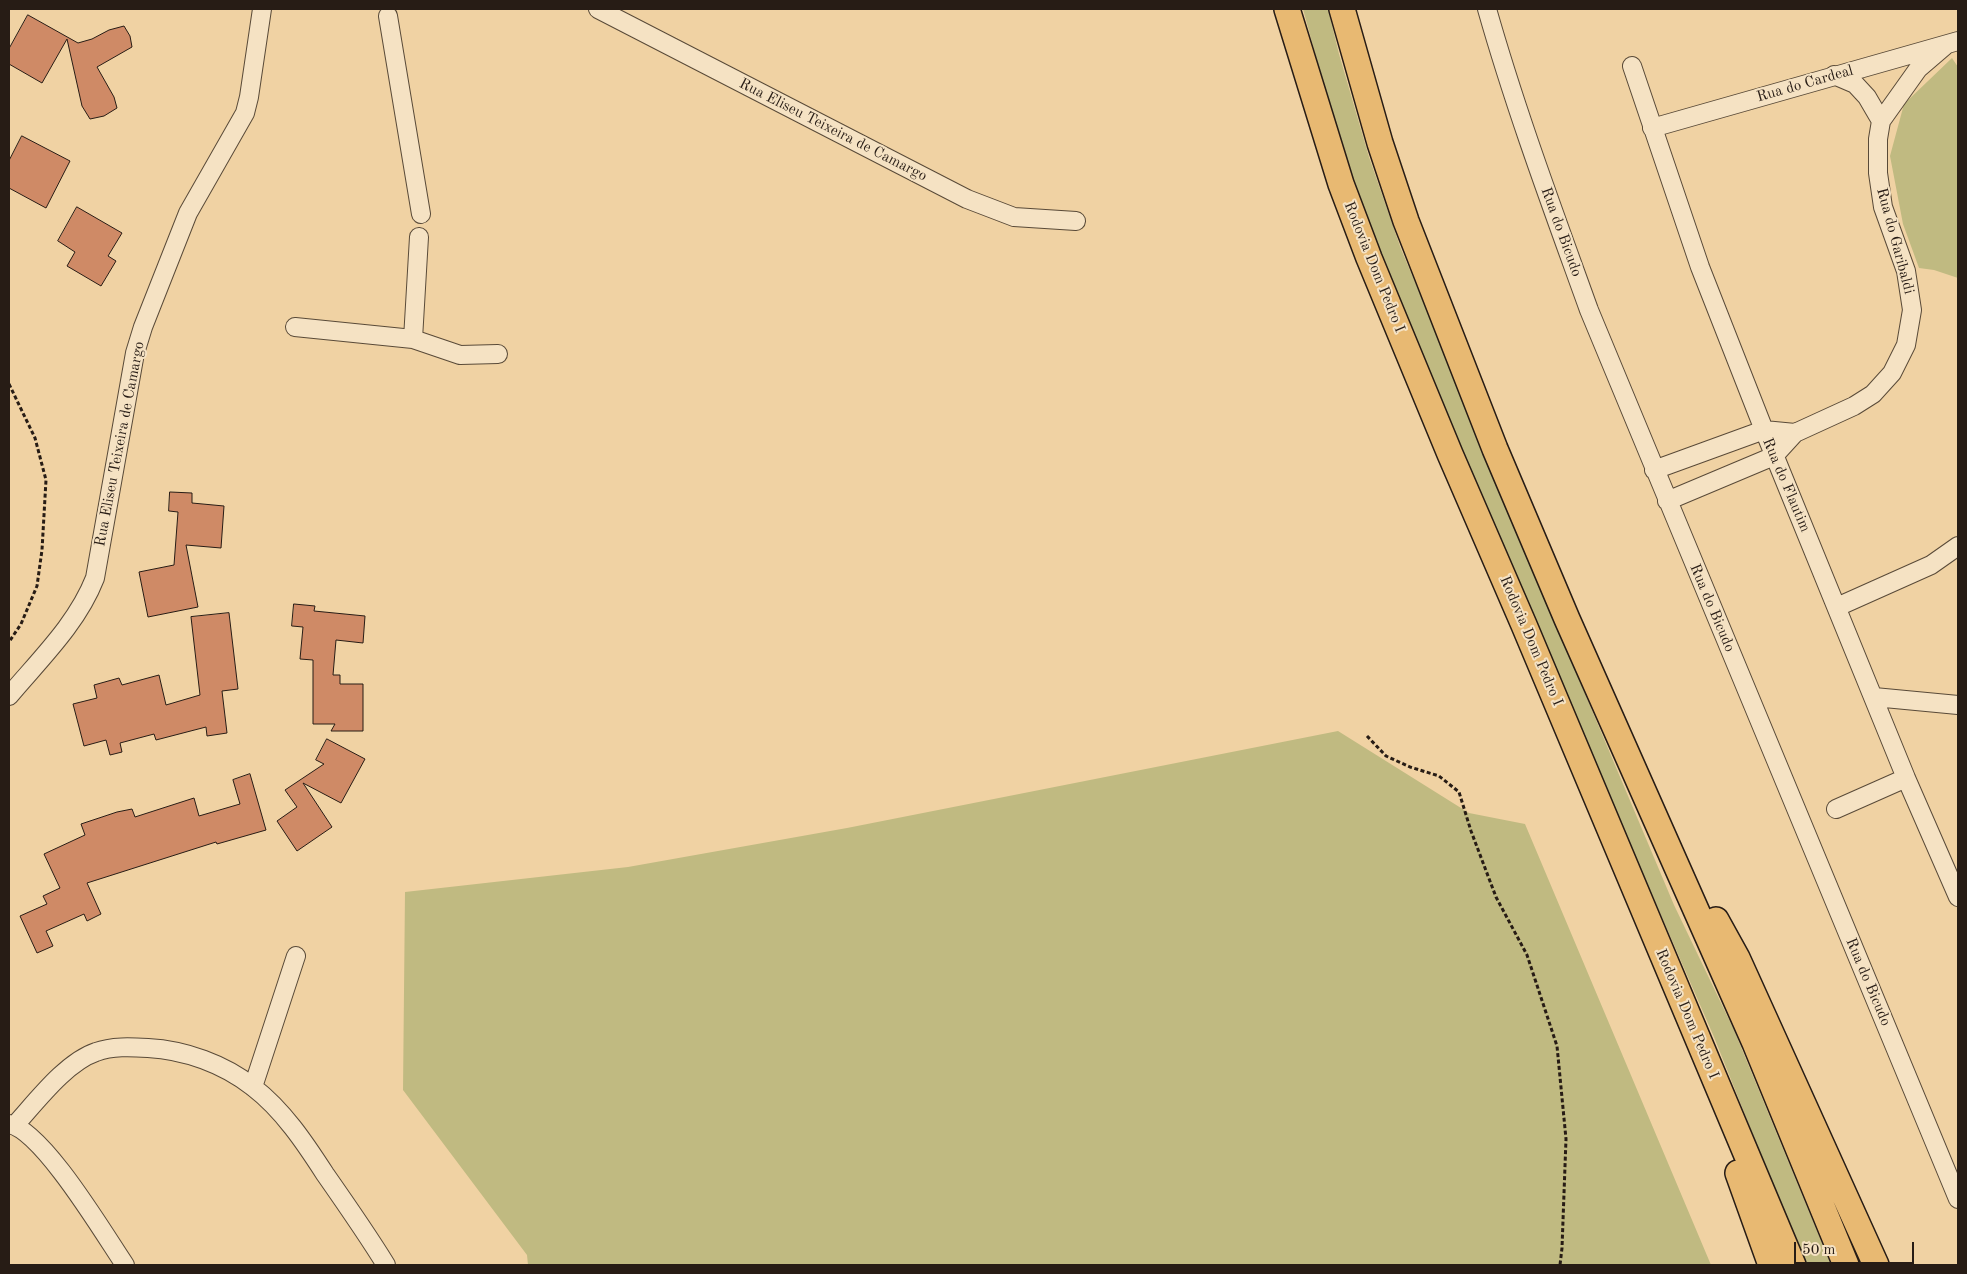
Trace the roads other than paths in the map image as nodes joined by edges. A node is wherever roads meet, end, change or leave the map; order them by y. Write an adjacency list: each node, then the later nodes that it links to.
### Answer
1 (262, 9): 25 (street, Rua Eliseu Teixeira de Camargo)
2 (598, 9): 13 (street, Rua Eliseu Teixeira de Camargo)
3 (1287, 9): 32 (highway, Rodovia Dom Pedro I)
4 (1342, 9): 28 (highway)
5 (1487, 9): 21 (street, Rua do Bicudo)
6 (388, 16): 12 (street)
7 (1952, 43): 9 (street, Rua do Cardeal); 10 (street, Rua do Garibaldi)
8 (1632, 66): 11 (street, Rua do Flautim)
9 (1834, 75): 10 (street); 11 (street, Rua do Cardeal)
10 (1881, 121): 19 (street, Rua do Garibaldi)
11 (1652, 128): 18 (street, Rua do Flautim)
12 (421, 214)
13 (1076, 221)
14 (419, 237): 16 (street)
15 (295, 326): 16 (street)
16 (413, 339): 17 (street)
17 (498, 354)
18 (1764, 430): 19 (street); 20 (street, Rua do Flautim); 21 (street)
19 (1795, 433): 20 (street, Rua do Garibaldi)
20 (1774, 456): 22 (street, Rua do Garibaldi); 24 (street, Rua do Flautim)
21 (1654, 470): 22 (street, Rua do Bicudo)
22 (1667, 501): 36 (street, Rua do Bicudo)
23 (1958, 546): 24 (street)
24 (1837, 607): 26 (street, Rua do Flautim)
25 (9, 696)
26 (1874, 697): 27 (street); 29 (street, Rua do Flautim)
27 (1958, 705)
28 (1636, 774): 41 (highway); 42 (highway)
29 (1906, 778): 30 (street); 31 (street, Rua do Flautim)
30 (1836, 809)
31 (1958, 898)
32 (1652, 930): 39 (highway); 40 (highway, Rodovia Dom Pedro I)
33 (296, 956): 34 (street)
34 (253, 1087): 35 (street); 38 (street)
35 (12, 1125): 37 (street)
36 (1958, 1199)
37 (125, 1265)
38 (386, 1265)
39 (1771, 1265)
40 (1794, 1265)
41 (1846, 1265)
42 (1876, 1265)

